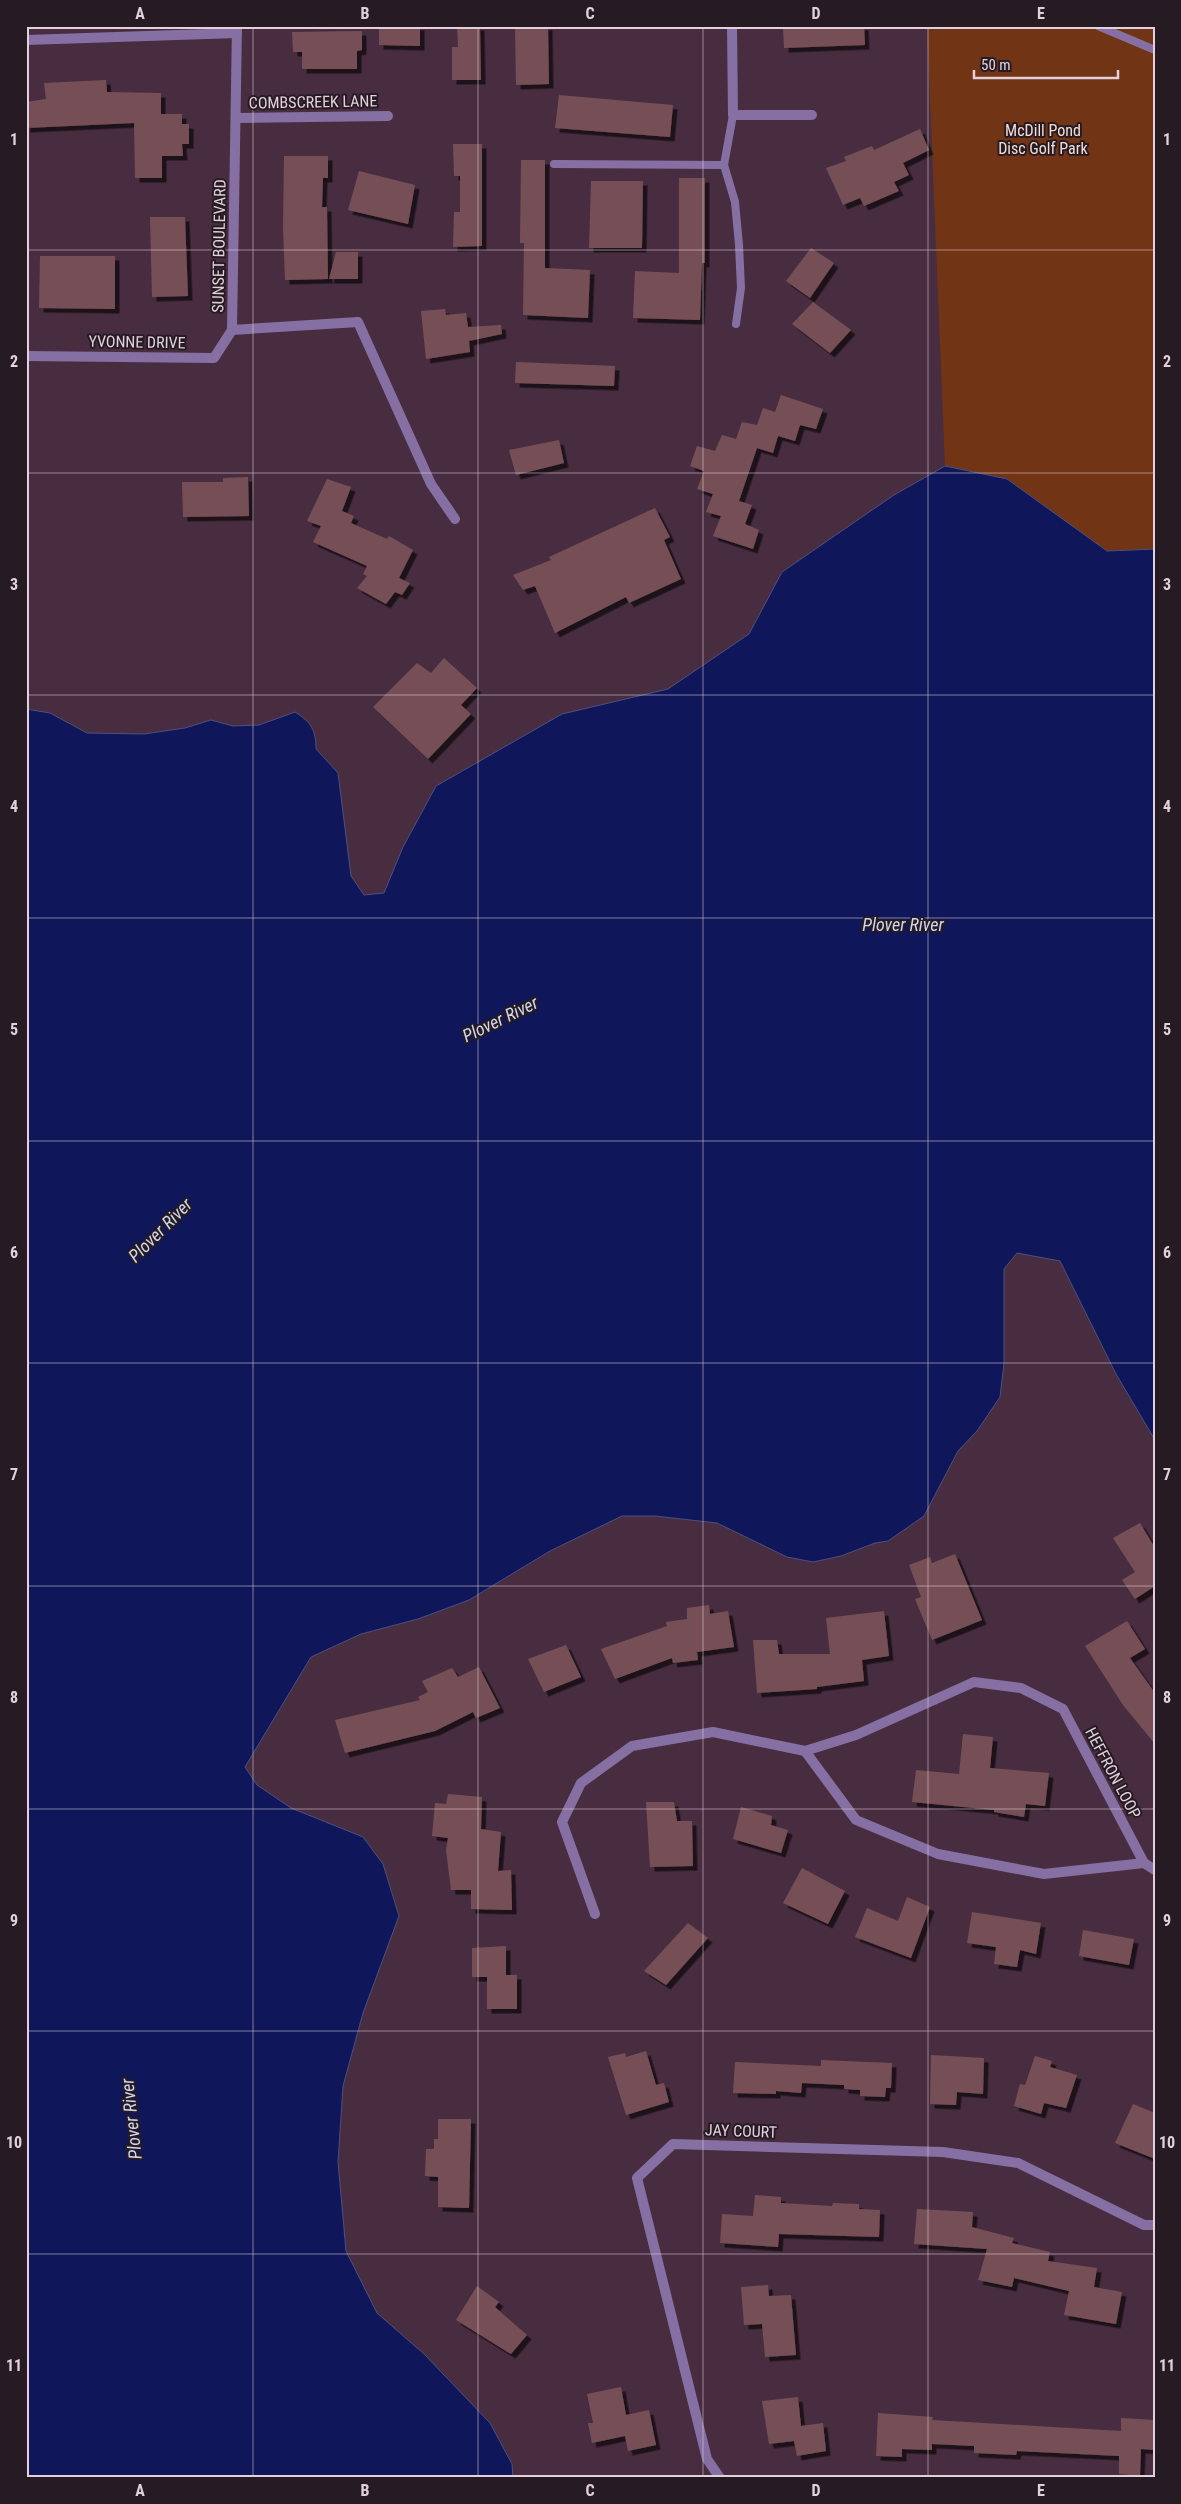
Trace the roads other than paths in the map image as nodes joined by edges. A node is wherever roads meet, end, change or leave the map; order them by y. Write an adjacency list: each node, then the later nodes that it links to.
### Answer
1 (732, 26): 6 (street)
2 (1098, 26): 5 (lane)
3 (237, 30): 4 (street); 9 (street, SUNSET BOULEVARD)
4 (26, 40)
5 (1155, 50)
6 (733, 115): 7 (street); 11 (lane)
7 (812, 115)
8 (388, 116): 9 (street, COMBSCREEK LANE)
9 (237, 118): 13 (street, SUNSET BOULEVARD)
10 (554, 164): 11 (lane)
11 (724, 165): 12 (lane)
12 (736, 324)
13 (232, 330): 14 (street, YVONNE DRIVE); 15 (street, SUNSET BOULEVARD)
14 (26, 356)
15 (455, 519)
16 (804, 1751): 17 (street); 17 (street, HEFFRON LOOP); 19 (street, HEFFRON LOOP)
17 (1144, 1863): 18 (street)
18 (1155, 1870)
19 (595, 1914)
20 (1155, 2225): 21 (street, JAY COURT)
21 (720, 2478)

